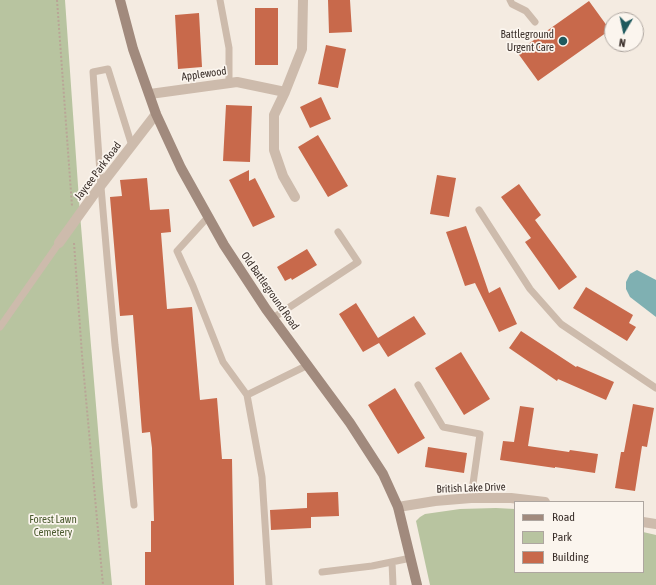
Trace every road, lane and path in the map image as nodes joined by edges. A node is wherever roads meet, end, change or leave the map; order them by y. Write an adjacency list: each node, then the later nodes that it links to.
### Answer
1 (57, 0): 16 (path)
2 (120, 0): 9 (street, Old Battleground Road)
3 (220, 0): 7 (lane)
4 (303, 0): 8 (street)
5 (510, 0): 6 (lane)
6 (535, 22)
7 (229, 83): 8 (street, Applewood); 9 (street, Applewood)
8 (285, 92): 13 (street)
9 (150, 94): 10 (street, Old Battleground Road)
10 (156, 114): 11 (street, Jaycee Park Road); 15 (street, Old Battleground Road)
11 (132, 146): 12 (street, Jaycee Park Road); 12 (lane)
12 (101, 187): 16 (street, Jaycee Park Road); 27 (lane)
13 (295, 197)
14 (479, 210): 23 (lane)
15 (208, 217): 19 (street, Old Battleground Road); 24 (lane)
16 (73, 224): 18 (street, Jaycee Park Road); 34 (path)
17 (338, 232): 19 (lane)
18 (59, 243): 20 (lane)
19 (272, 318): 21 (street, Old Battleground Road)
20 (0, 327)
21 (308, 365): 24 (lane); 28 (street, Old Battleground Road)
22 (418, 385): 25 (lane)
23 (656, 388)
24 (247, 394): 35 (lane)
25 (471, 498): 26 (street, British Lake Drive); 28 (street, British Lake Drive)
26 (536, 501)
27 (134, 505)
28 (398, 507): 31 (street, Old Battleground Road)
29 (644, 522): 30 (street)
30 (656, 524)
31 (411, 558): 32 (lane); 37 (street, Old Battleground Road)
32 (392, 562): 33 (lane); 36 (lane)
33 (322, 572)
34 (103, 585)
35 (269, 585)
36 (393, 585)
37 (417, 585)

